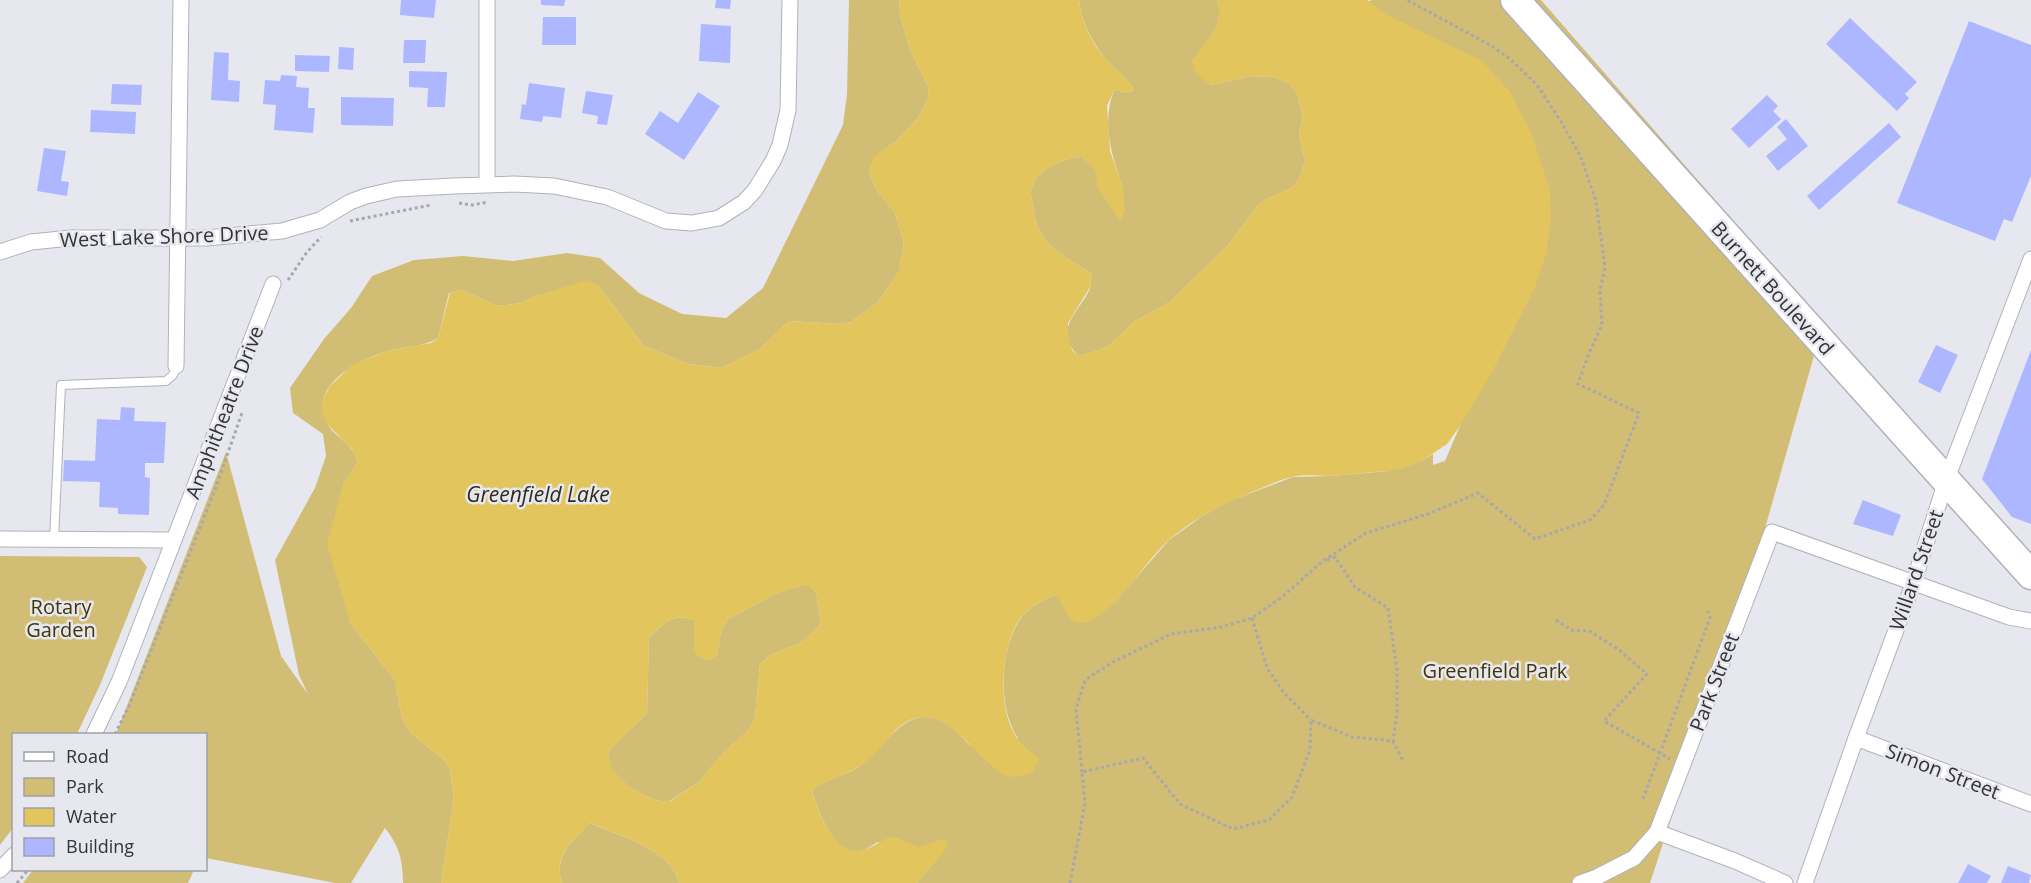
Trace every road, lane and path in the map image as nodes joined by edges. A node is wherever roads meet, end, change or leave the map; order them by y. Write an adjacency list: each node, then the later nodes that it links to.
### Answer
1 (181, 0): 12 (street)
2 (487, 0): 6 (street)
3 (790, 0): 6 (street, West Lake Shore Drive)
4 (1407, 0): 23 (path)
5 (1515, 0): 19 (highway, Burnett Boulevard)
6 (487, 184): 12 (street, West Lake Shore Drive)
7 (496, 201): 8 (path)
8 (451, 203)
9 (436, 204): 10 (path)
10 (342, 224)
11 (325, 234): 15 (path)
12 (178, 238): 13 (street, West Lake Shore Drive); 17 (street)
13 (0, 252)
14 (2031, 260): 16 (street, Willard Street)
15 (280, 283): 22 (street, Amphitheatre Drive)
16 (2027, 283): 19 (street, Willard Street)
17 (176, 366): 21 (lane)
18 (243, 407): 32 (path)
19 (1946, 481): 24 (highway, Burnett Boulevard); 25 (street, Willard Street)
20 (0, 539): 21 (street)
21 (54, 540): 22 (street)
22 (174, 540): 31 (street, Amphitheatre Drive)
23 (1323, 561): 27 (path); 34 (path)
24 (2031, 575)
25 (1913, 584): 29 (street); 33 (street, Willard Street); 37 (street, Park Street)
26 (1708, 611): 35 (path)
27 (1252, 618): 30 (path); 38 (path)
28 (1556, 620): 35 (path)
29 (2031, 621)
30 (1311, 720): 34 (path); 38 (path)
31 (95, 733)
32 (117, 733)
33 (1856, 738): 40 (street, Simon Street); 49 (street, Willard Street)
34 (1393, 741): 36 (path)
35 (1660, 754): 37 (path); 39 (path)
36 (1403, 761)
37 (1682, 765): 41 (street, Park Street)
38 (1082, 772): 46 (path)
39 (1643, 799)
40 (2031, 804)
41 (1657, 831): 47 (street, Park Street); 48 (street)
42 (12, 857): 43 (street)
43 (0, 870)
44 (27, 871): 45 (path)
45 (17, 883)
46 (1070, 883)
47 (1580, 883)
48 (1785, 883)
49 (1805, 883)

